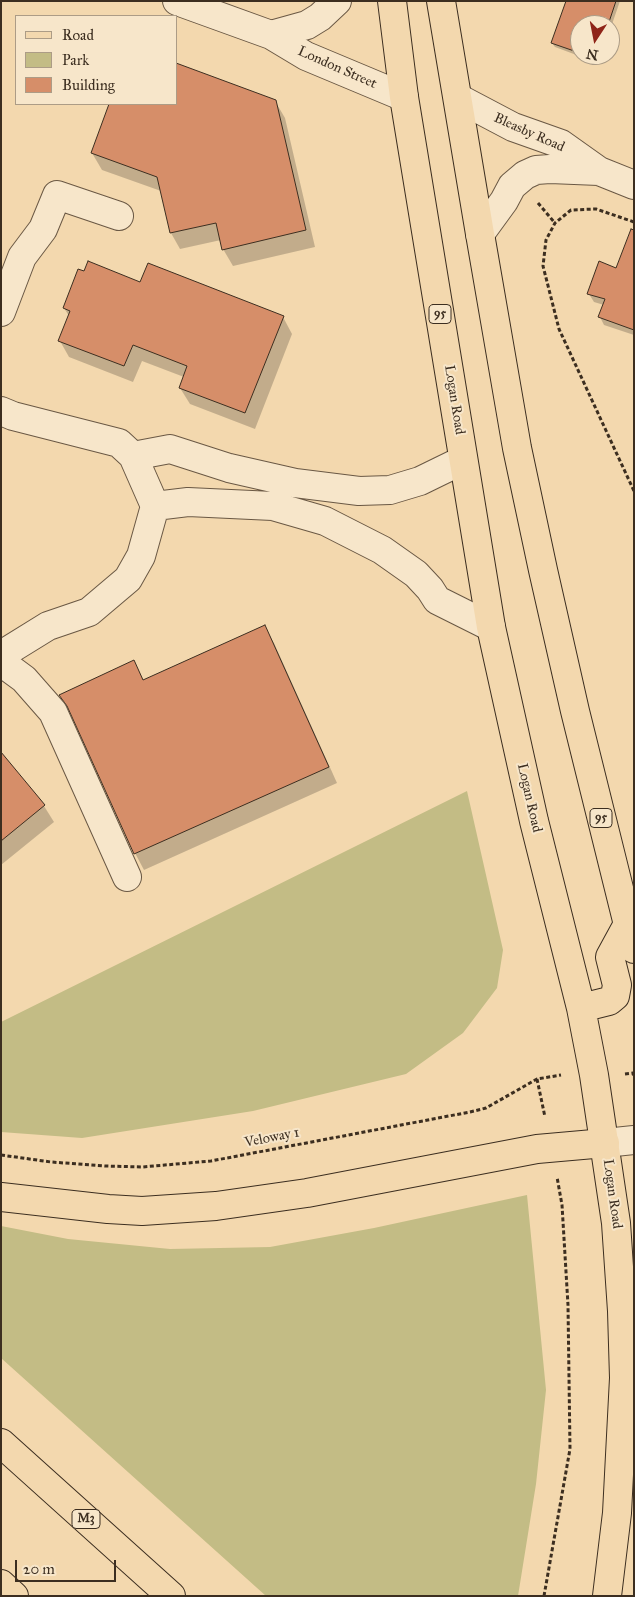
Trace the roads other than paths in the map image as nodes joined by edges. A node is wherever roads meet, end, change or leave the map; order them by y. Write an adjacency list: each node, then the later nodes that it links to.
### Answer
1 (177, 1): 5 (street, London Street)
2 (337, 1): 5 (street, London Street)
3 (392, 1): 6 (main road, Logan Road / 95)
4 (441, 1): 7 (main road, 95)
5 (271, 35): 6 (street, London Street)
6 (404, 97): 15 (main road, Logan Road / 95)
7 (458, 98): 8 (street, Bleasby Road); 11 (main road, 95)
8 (599, 171): 9 (street, Bleasby Road); 11 (street, Bleasby Road)
9 (634, 185)
10 (119, 216): 12 (street)
11 (480, 234): 21 (main road, 95)
12 (1, 312)
13 (1, 412): 14 (street)
14 (133, 456): 15 (street); 16 (street)
15 (463, 460): 17 (main road, Logan Road / 95)
16 (155, 506): 17 (street); 18 (street)
17 (491, 627): 22 (main road, Logan Road / 95)
18 (1, 654)
19 (1, 662): 20 (street)
20 (126, 877)
21 (631, 937): 22 (main road)
22 (581, 1008): 24 (main road, Logan Road / 95)
23 (634, 1140): 24 (street)
24 (605, 1143): 25 (main road); 30 (main road, Logan Road / 95)
25 (1, 1197)
26 (1, 1443): 29 (main road, M3)
27 (1, 1584): 28 (main road)
28 (14, 1596)
29 (171, 1596)
30 (607, 1596)

